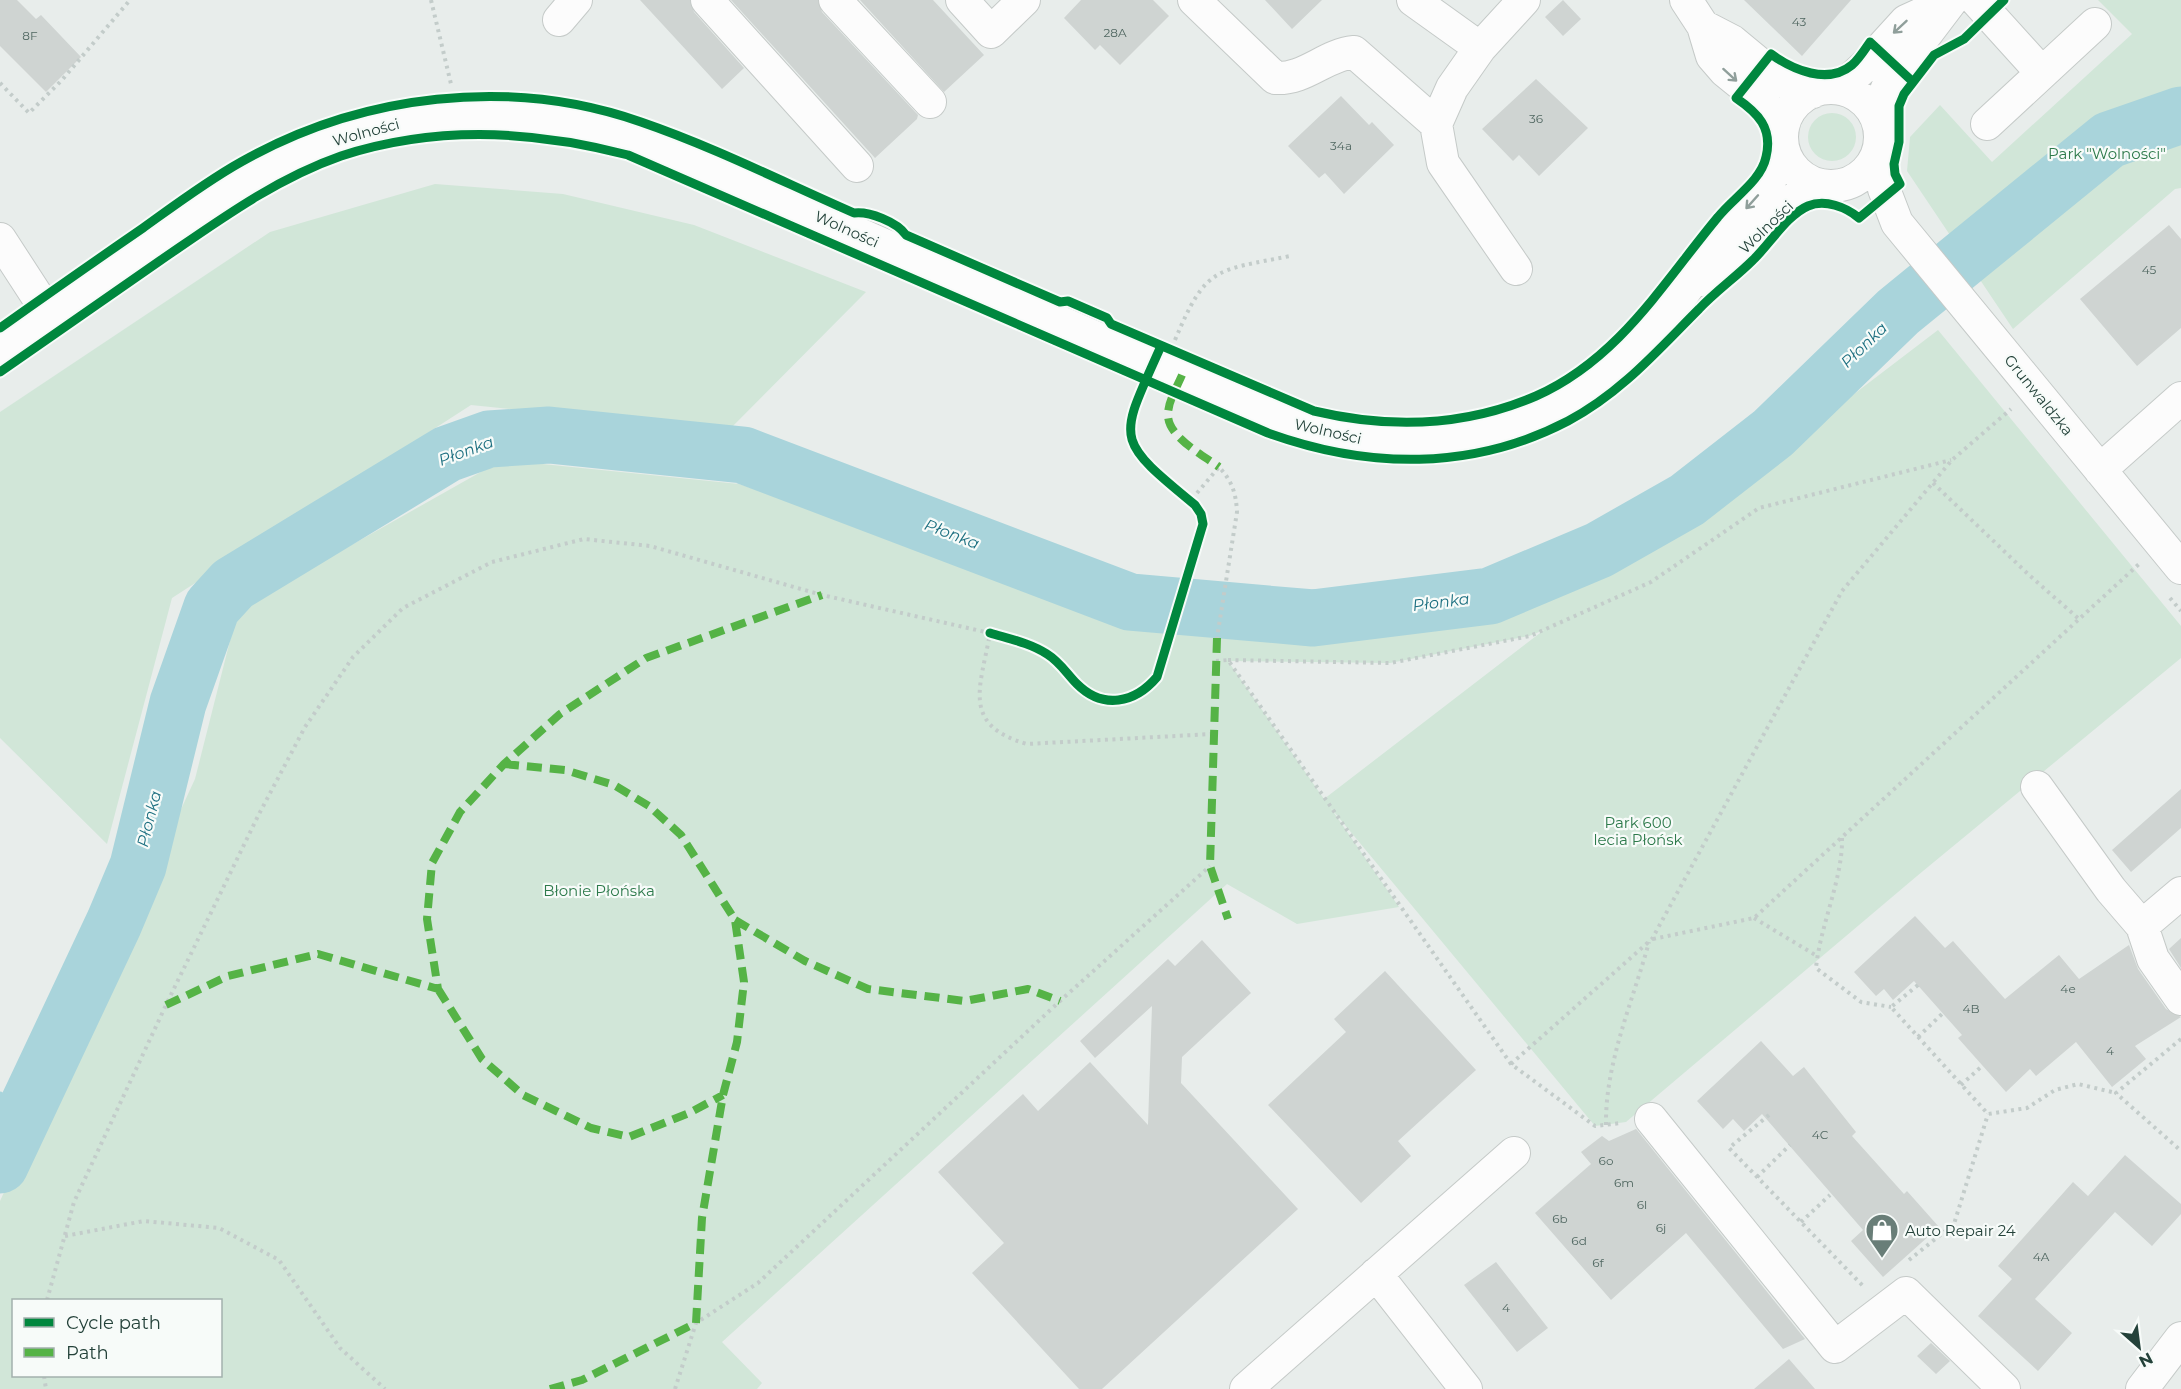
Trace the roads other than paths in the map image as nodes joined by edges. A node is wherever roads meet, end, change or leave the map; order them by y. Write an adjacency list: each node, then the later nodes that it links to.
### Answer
1 (706, 0): 22 (street)
2 (835, 0): 16 (street)
3 (962, 0): 4 (street)
4 (1024, 0)
5 (1194, 0): 18 (street)
6 (1413, 0): 13 (street)
7 (1524, 0): 13 (street)
8 (1686, 0): 12 (street)
9 (1952, 0): 15 (street, one-way to 15); 17 (street)
10 (1976, 0): 14 (street)
11 (2095, 24): 14 (street)
12 (1703, 26): 15 (street); 20 (street, one-way to 20)
13 (1480, 48): 18 (street)
14 (2042, 73): 19 (street)
15 (1827, 90): 17 (street); 20 (street)
16 (930, 102)
17 (1876, 116): 21 (street)
18 (1436, 124): 26 (street)
19 (1987, 124)
20 (1784, 141): 23 (street); 27 (street, Wolności, one-way to 27)
21 (1877, 155): 23 (street); 24 (street, Grunwaldzka)
22 (857, 166)
23 (1825, 185): 24 (street, Grunwaldzka); 27 (street, Wolności)
24 (1897, 223): 31 (street, Grunwaldzka)
25 (0, 239): 28 (street)
26 (1516, 269)
27 (1687, 291): 28 (street, Wolności)
28 (50, 316): 29 (street, Wolności)
29 (0, 351)
30 (2181, 398): 31 (street)
31 (2100, 470): 32 (street, Grunwaldzka)
32 (2181, 568)
33 (2037, 787): 35 (street)
34 (2181, 893): 35 (street)
35 (2142, 926): 36 (street)
36 (2181, 999)
37 (1651, 1119): 43 (street)
38 (1514, 1153): 39 (street)
39 (1376, 1274): 41 (street); 42 (street)
40 (2181, 1338): 44 (street)
41 (1246, 1389)
42 (1467, 1389)
43 (2004, 1389)
44 (2142, 1389)

